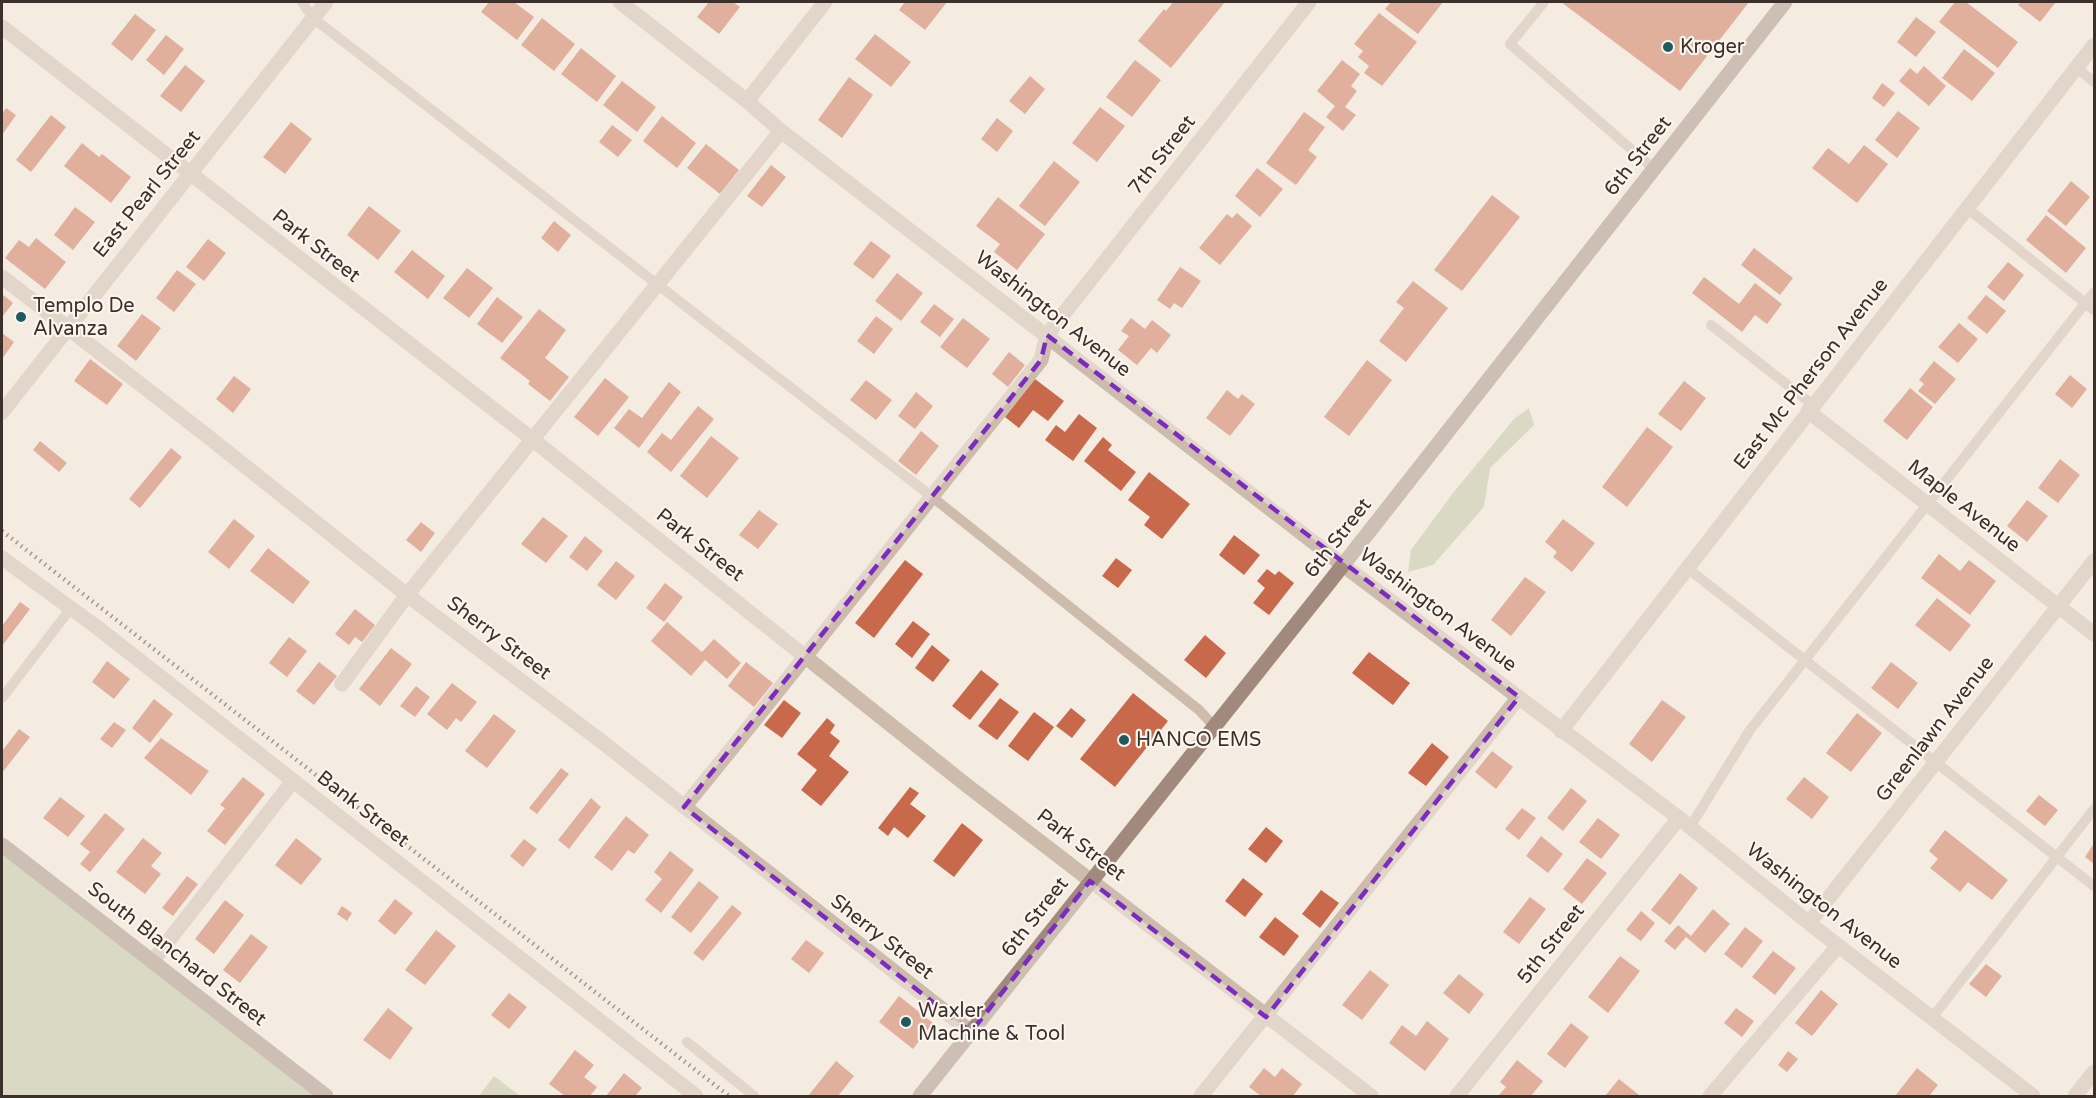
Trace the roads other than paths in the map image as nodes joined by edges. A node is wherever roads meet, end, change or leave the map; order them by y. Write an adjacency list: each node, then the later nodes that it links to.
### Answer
1 (302, 2): 8 (lane)
2 (326, 2): 8 (street, East Pearl Street)
3 (620, 2): 13 (street, Washington Avenue)
4 (825, 2): 13 (street)
5 (1309, 2): 24 (street, 7th Street)
6 (1544, 2): 15 (lane)
7 (1785, 2): 15 (street, 6th Street)
8 (313, 18): 16 (street, East Pearl Street); 19 (lane)
9 (2, 27): 16 (street, Park Street)
10 (2094, 45): 11 (street, East Mc Pherson Avenue)
11 (2077, 68): 12 (lane); 17 (street, East Mc Pherson Avenue)
12 (2094, 82)
13 (747, 101): 14 (street, Washington Avenue)
14 (781, 131): 19 (street); 24 (street, Washington Avenue)
15 (1654, 169): 32 (street, 6th Street)
16 (189, 174): 23 (street, East Pearl Street); 27 (street, Park Street)
17 (1967, 208): 21 (lane); 25 (street, East Mc Pherson Avenue)
18 (2, 277): 23 (street, Sherry Street)
19 (656, 286): 27 (street); 28 (lane)
20 (2094, 292): 21 (lane)
21 (2090, 307): 29 (lane)
22 (1711, 325): 25 (lane)
23 (68, 328): 26 (street, East Pearl Street); 34 (street, Sherry Street)
24 (1047, 335): 28 (street); 32 (street, Washington Avenue)
25 (1811, 408): 29 (street, Maple Avenue); 33 (street, East Mc Pherson Avenue)
26 (2, 412)
27 (532, 440): 34 (street); 38 (street, Park Street)
28 (931, 496): 38 (street); 43 (lane)
29 (1929, 506): 35 (street, Maple Avenue); 39 (lane)
30 (2, 558): 36 (street, Bank Street)
31 (2094, 561): 35 (street, Greenlawn Avenue)
32 (1343, 565): 41 (street, Washington Avenue); 43 (street, 6th Street)
33 (1687, 568): 39 (lane); 44 (street, East Mc Pherson Avenue)
34 (407, 596): 40 (street); 47 (street, Sherry Street)
35 (2059, 606): 37 (street, Maple Avenue); 45 (street, Greenlawn Avenue)
36 (71, 608): 42 (lane); 46 (street, Bank Street)
37 (2094, 634)
38 (808, 657): 47 (street); 52 (street, Park Street)
39 (1807, 659): 45 (lane); 49 (lane)
40 (342, 684)
41 (1519, 697): 44 (street, Washington Avenue); 57 (street)
42 (2, 698)
43 (1214, 726): 52 (street, 6th Street)
44 (1561, 730): 49 (street, Washington Avenue)
45 (1935, 761): 51 (lane); 54 (street, Greenlawn Avenue)
46 (293, 781): 56 (street); 63 (street, Bank Street)
47 (684, 807): 59 (street, Sherry Street)
48 (2094, 809): 51 (lane)
49 (1684, 823): 54 (street, Washington Avenue); 68 (street, 5th Street)
50 (2, 845): 56 (street, South Blanchard Street)
51 (2058, 857): 53 (lane); 58 (lane)
52 (1090, 881): 57 (street, Park Street); 59 (street, 6th Street)
53 (2094, 886)
54 (1809, 923): 55 (street, Washington Avenue)
55 (1838, 946): 58 (street, Washington Avenue); 69 (street)
56 (152, 962): 62 (street, South Blanchard Street)
57 (1266, 1017): 66 (street); 67 (street, Park Street)
58 (1932, 1018): 70 (street, Washington Avenue)
59 (971, 1032): 65 (street, 6th Street)
60 (687, 1042): 64 (lane)
61 (2094, 1071): 71 (street)
62 (326, 1096)
63 (696, 1096)
64 (754, 1096)
65 (920, 1096)
66 (1201, 1096)
67 (1371, 1096)
68 (1457, 1096)
69 (1710, 1096)
70 (2033, 1096)
71 (2075, 1096)

